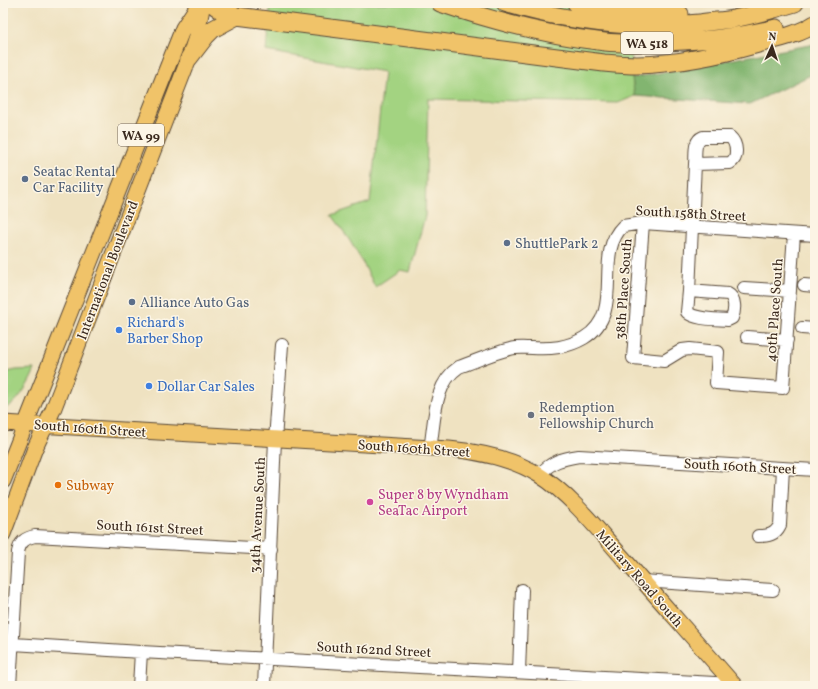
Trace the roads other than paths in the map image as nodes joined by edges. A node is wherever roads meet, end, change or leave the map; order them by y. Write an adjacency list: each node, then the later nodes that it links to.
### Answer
1 (200, 3): 27 (main road, International Boulevard / WA 99)
2 (203, 3): 11 (main road, International Boulevard / WA 99)
3 (211, 3): 8 (highway)
4 (440, 3): 9 (highway, WA 518)
5 (505, 3): 7 (highway, WA 518)
6 (576, 3): 7 (highway)
7 (792, 4)
8 (237, 16): 10 (highway); 11 (highway)
9 (815, 18)
10 (815, 24)
11 (189, 58): 28 (main road, International Boulevard / WA 99)
12 (695, 164): 14 (street)
13 (643, 223): 14 (street, South 158th Street); 25 (street, 38th Place South); 30 (street, South 158th Street)
14 (692, 226): 15 (street, South 158th Street); 18 (street)
15 (794, 234): 16 (street, South 158th Street); 19 (street, 40th Place South)
16 (815, 235)
17 (744, 288): 19 (street)
18 (689, 291)
19 (790, 291): 23 (street, 40th Place South)
20 (802, 328): 21 (street)
21 (815, 329)
22 (747, 337): 23 (street)
23 (787, 340): 25 (street, 40th Place South)
24 (282, 345): 29 (street, 34th Avenue South)
25 (783, 388)
26 (3, 423): 27 (main road, South 160th Street)
27 (26, 424): 28 (main road, South 160th Street); 34 (main road, International Boulevard / WA 99)
28 (45, 426): 29 (main road, South 160th Street); 35 (main road, International Boulevard / WA 99)
29 (275, 440): 30 (main road, South 160th Street); 37 (street, 34th Avenue South)
30 (430, 448): 33 (main road, South 160th Street)
31 (783, 468): 32 (street, South 160th Street); 33 (street, South 160th Street); 36 (street)
32 (815, 470)
33 (539, 475): 38 (main road, Military Road South)
34 (3, 481)
35 (3, 534)
36 (758, 536)
37 (271, 549): 41 (street, South 161st Street); 43 (street, 34th Avenue South)
38 (643, 581): 40 (street); 45 (main road, Military Road South)
39 (522, 590): 44 (street)
40 (773, 590)
41 (13, 644): 42 (street, South 162nd Street); 46 (street)
42 (141, 652): 43 (street, South 162nd Street); 47 (street)
43 (266, 658): 44 (street, South 162nd Street); 48 (street, 34th Avenue South)
44 (519, 672): 45 (street, South 162nd Street)
45 (734, 685)
46 (10, 686)
47 (139, 686)
48 (264, 686)

